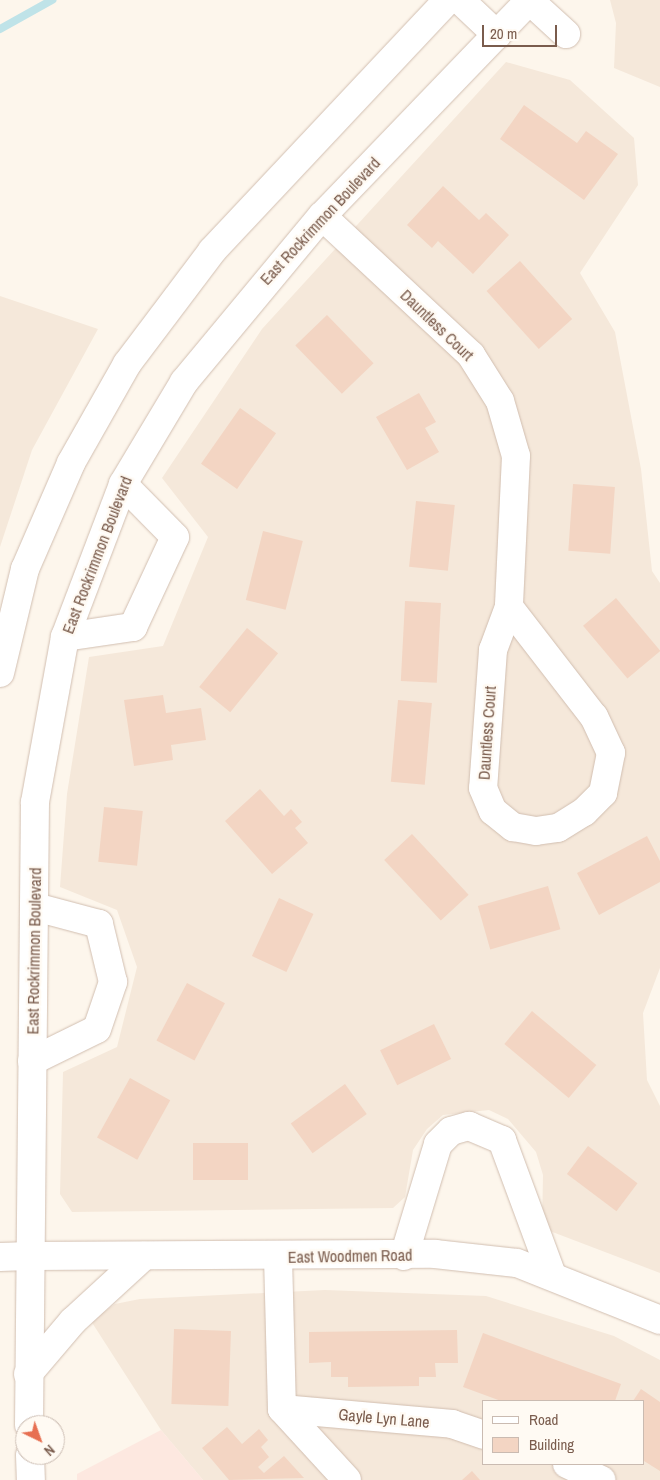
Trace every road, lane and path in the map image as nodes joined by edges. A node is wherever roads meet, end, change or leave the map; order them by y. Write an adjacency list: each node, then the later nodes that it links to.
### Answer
1 (448, 0): 10 (main road)
2 (460, 0): 5 (main road)
3 (525, 2): 4 (main road); 5 (main road, East Rockrimmon Boulevard)
4 (566, 34)
5 (497, 35): 6 (main road, East Rockrimmon Boulevard)
6 (322, 216): 7 (main road, East Rockrimmon Boulevard); 8 (main road, Dauntless Court)
7 (123, 484): 9 (main road, East Rockrimmon Boulevard); 9 (main road)
8 (509, 607): 8 (main road, Dauntless Court)
9 (65, 637): 11 (main road, East Rockrimmon Boulevard)
10 (0, 673)
11 (35, 907): 12 (main road, East Rockrimmon Boulevard); 12 (main road)
12 (32, 1061): 13 (main road, East Rockrimmon Boulevard)
13 (29, 1256): 14 (main road, East Woodmen Road); 17 (main road, East Woodmen Road); 20 (main road)
14 (144, 1256): 15 (main road, East Woodmen Road); 20 (main road)
15 (278, 1256): 16 (main road, East Woodmen Road); 21 (main road)
16 (404, 1256): 18 (main road, East Woodmen Road); 18 (main road)
17 (0, 1257)
18 (552, 1275): 19 (main road, East Woodmen Road)
19 (660, 1320)
20 (28, 1374): 22 (main road)
21 (282, 1409): 23 (main road, Gayle Lyn Lane); 27 (main road)
22 (29, 1415)
23 (482, 1434)
24 (30, 1465): 26 (main road)
25 (569, 1465): 28 (main road)
26 (31, 1480)
27 (347, 1480)
28 (602, 1480)

